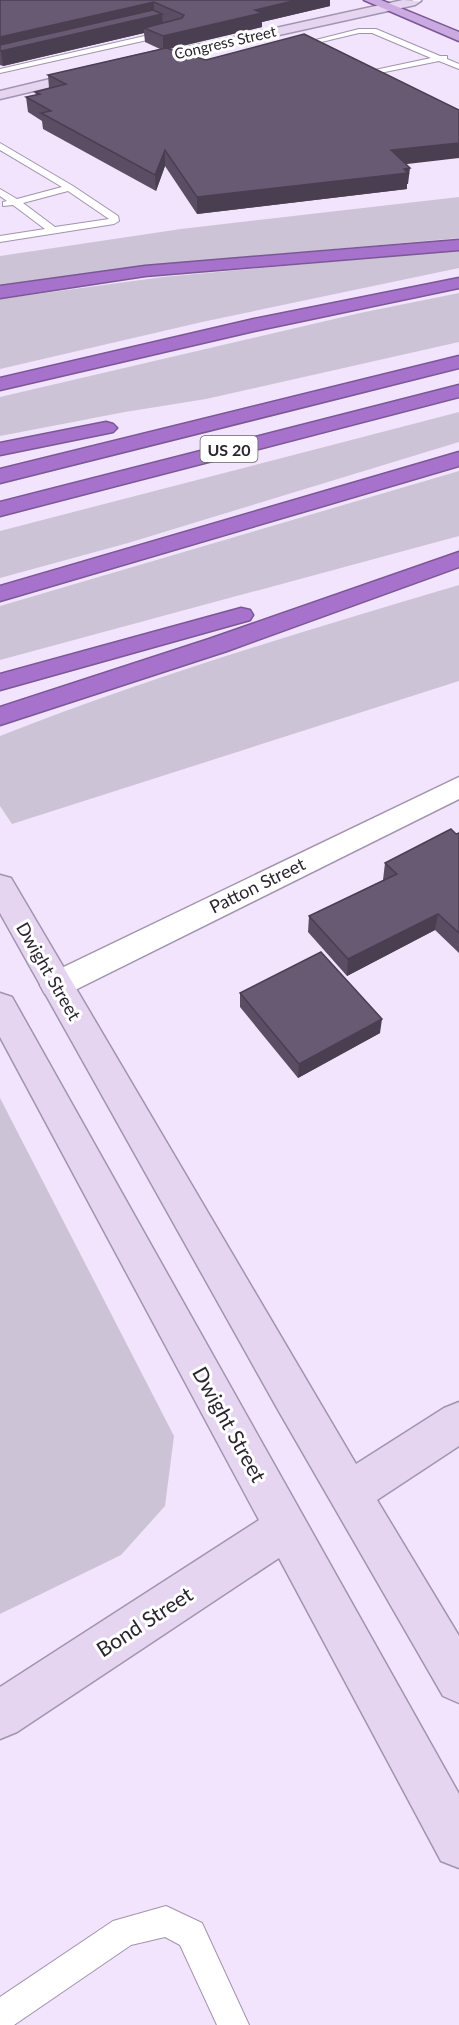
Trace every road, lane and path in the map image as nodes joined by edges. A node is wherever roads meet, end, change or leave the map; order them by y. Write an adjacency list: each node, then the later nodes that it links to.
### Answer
1 (370, 0): 3 (main road)
2 (418, 1): 3 (main road, Congress Street)
3 (386, 6): 5 (main road, Congress Street); 6 (main road)
4 (163, 24): 7 (lane)
5 (290, 27): 8 (lane); 11 (main road, Congress Street)
6 (459, 37)
7 (132, 42): 11 (lane); 18 (lane)
8 (320, 44): 9 (lane); 12 (lane)
9 (284, 49)
10 (459, 55): 12 (lane)
11 (164, 57): 13 (lane); 14 (main road, Congress Street)
12 (442, 59): 15 (lane); 19 (lane)
13 (185, 62)
14 (128, 65)
15 (459, 67)
16 (364, 68): 19 (lane)
17 (105, 70): 21 (main road)
18 (0, 71)
19 (374, 73): 20 (lane)
20 (384, 79)
21 (0, 95)
22 (0, 146): 23 (lane)
23 (70, 188): 25 (lane); 27 (lane)
24 (0, 192): 25 (lane)
25 (15, 202): 26 (lane); 27 (lane)
26 (0, 206)
27 (54, 231): 28 (lane)
28 (0, 239)
29 (459, 245): 31 (highway)
30 (459, 283): 34 (highway)
31 (0, 292)
32 (459, 362): 33 (highway, US 20)
33 (386, 380): 36 (highway); 38 (highway, US 20)
34 (0, 384)
35 (459, 391): 39 (highway, US 20)
36 (0, 449)
37 (459, 459): 42 (highway)
38 (0, 476)
39 (0, 509)
40 (459, 555): 43 (highway)
41 (459, 559): 44 (highway)
42 (0, 594)
43 (9, 679)
44 (0, 716)
45 (459, 787): 47 (street, Patton Street)
46 (0, 886): 47 (main road, Dwight Street)
47 (56, 985): 50 (main road, Dwight Street)
48 (0, 1006): 51 (main road, Dwight Street)
49 (459, 1422): 50 (main road)
50 (349, 1493): 52 (main road, Dwight Street)
51 (287, 1527): 53 (main road, Bond Street); 54 (main road, Dwight Street)
52 (459, 1680)
53 (0, 1715)
54 (459, 1844)
55 (0, 2016): 56 (lane)
56 (233, 2025)

